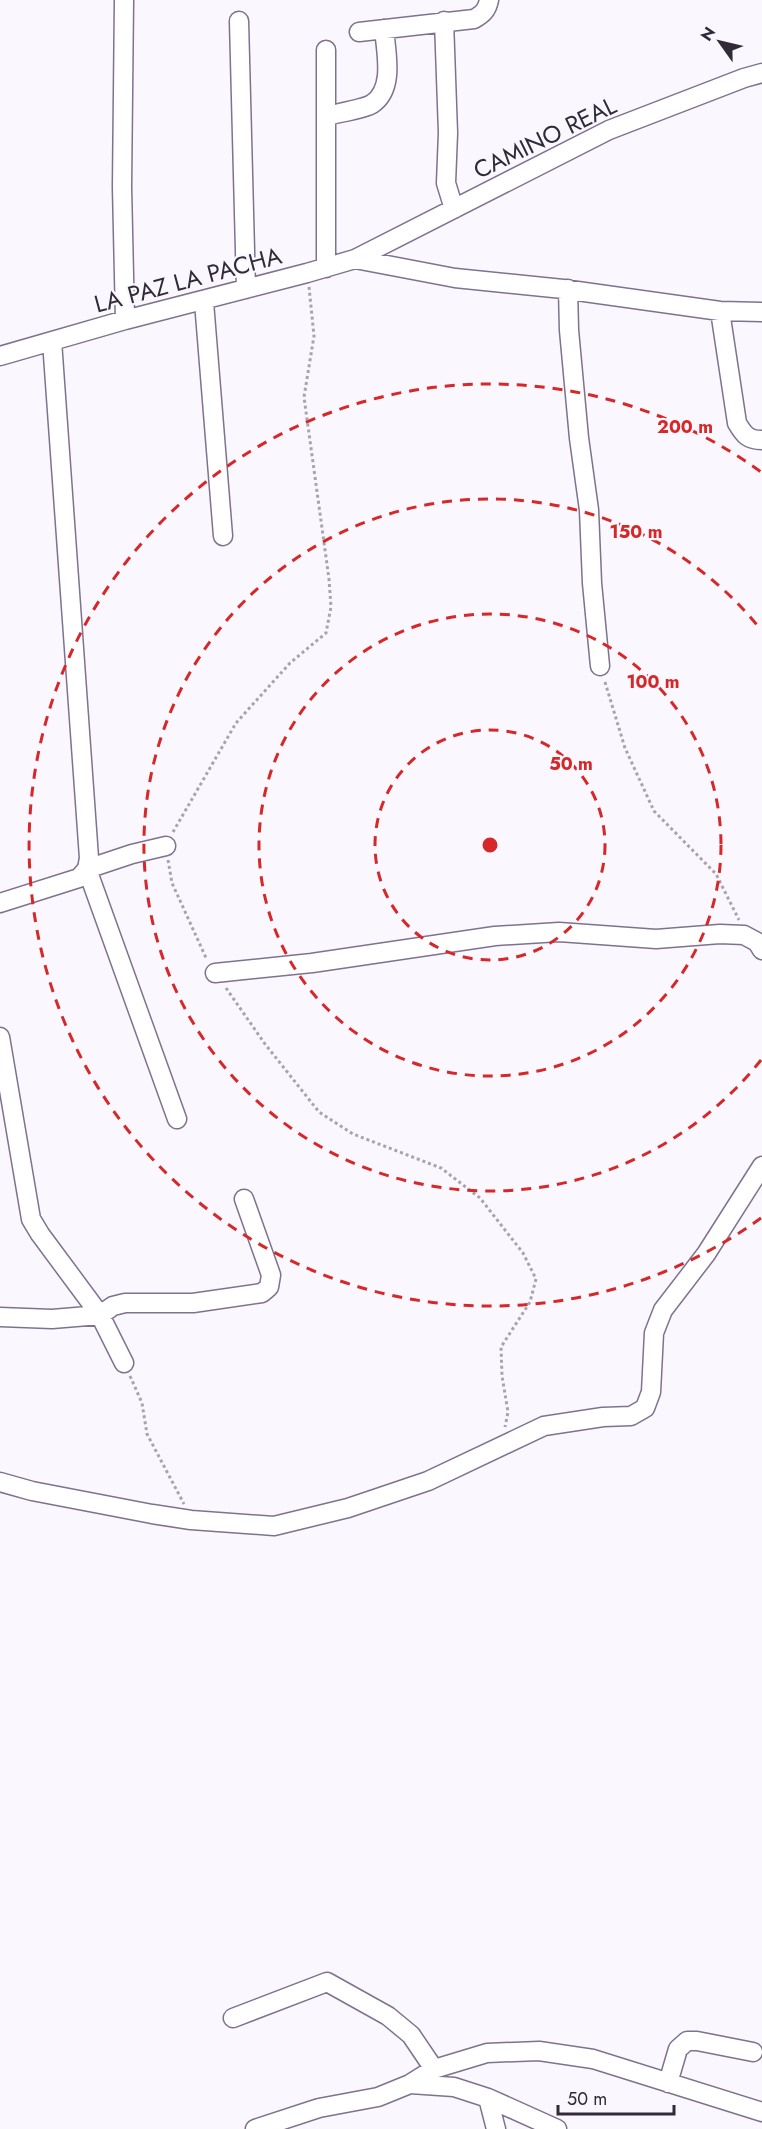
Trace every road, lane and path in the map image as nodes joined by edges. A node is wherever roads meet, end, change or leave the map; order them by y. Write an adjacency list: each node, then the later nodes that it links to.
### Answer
1 (124, 0): 19 (street)
2 (489, 0): 4 (street)
3 (239, 21): 14 (street)
4 (444, 21): 5 (street); 10 (street)
5 (384, 29): 6 (street); 9 (street)
6 (359, 32)
7 (326, 50): 9 (street)
8 (762, 74): 10 (street, CAMINO REAL)
9 (327, 116): 12 (street)
10 (454, 209): 11 (street, CAMINO REAL)
11 (355, 259): 12 (street, LA PAZ LA PACHA); 15 (street, LA PAZ LA PACHA)
12 (326, 268): 13 (street, LA PAZ LA PACHA)
13 (307, 273): 14 (street, LA PAZ LA PACHA); 25 (path)
14 (246, 289): 16 (street, LA PAZ LA PACHA)
15 (568, 290): 17 (street, LA PAZ LA PACHA); 24 (street)
16 (204, 302): 19 (street, LA PAZ LA PACHA); 23 (street)
17 (720, 311): 18 (street, LA PAZ LA PACHA); 22 (street)
18 (762, 312)
19 (125, 320): 20 (street, LA PAZ LA PACHA)
20 (52, 341): 21 (street, LA PAZ LA PACHA); 26 (street)
21 (0, 356)
22 (762, 440)
23 (223, 536)
24 (600, 666): 28 (path)
25 (165, 846): 26 (street); 30 (path)
26 (87, 868): 27 (street); 32 (street)
27 (0, 903)
28 (744, 935): 29 (street); 30 (street)
29 (762, 950)
30 (215, 973): 38 (path)
31 (0, 1037): 35 (street)
32 (177, 1119)
33 (762, 1166): 38 (street)
34 (244, 1199): 35 (street)
35 (99, 1315): 36 (street); 37 (street)
36 (0, 1317)
37 (124, 1363): 40 (path)
38 (503, 1445): 40 (street)
39 (0, 1482): 40 (street)
40 (191, 1520)
41 (233, 2018): 43 (street)
42 (753, 2052): 44 (street)
43 (434, 2069): 44 (street); 45 (street)
44 (668, 2083): 47 (street)
45 (410, 2084): 46 (street); 48 (street)
46 (488, 2098): 49 (street); 50 (street)
47 (762, 2112)
48 (255, 2129)
49 (496, 2129)
50 (557, 2129)

